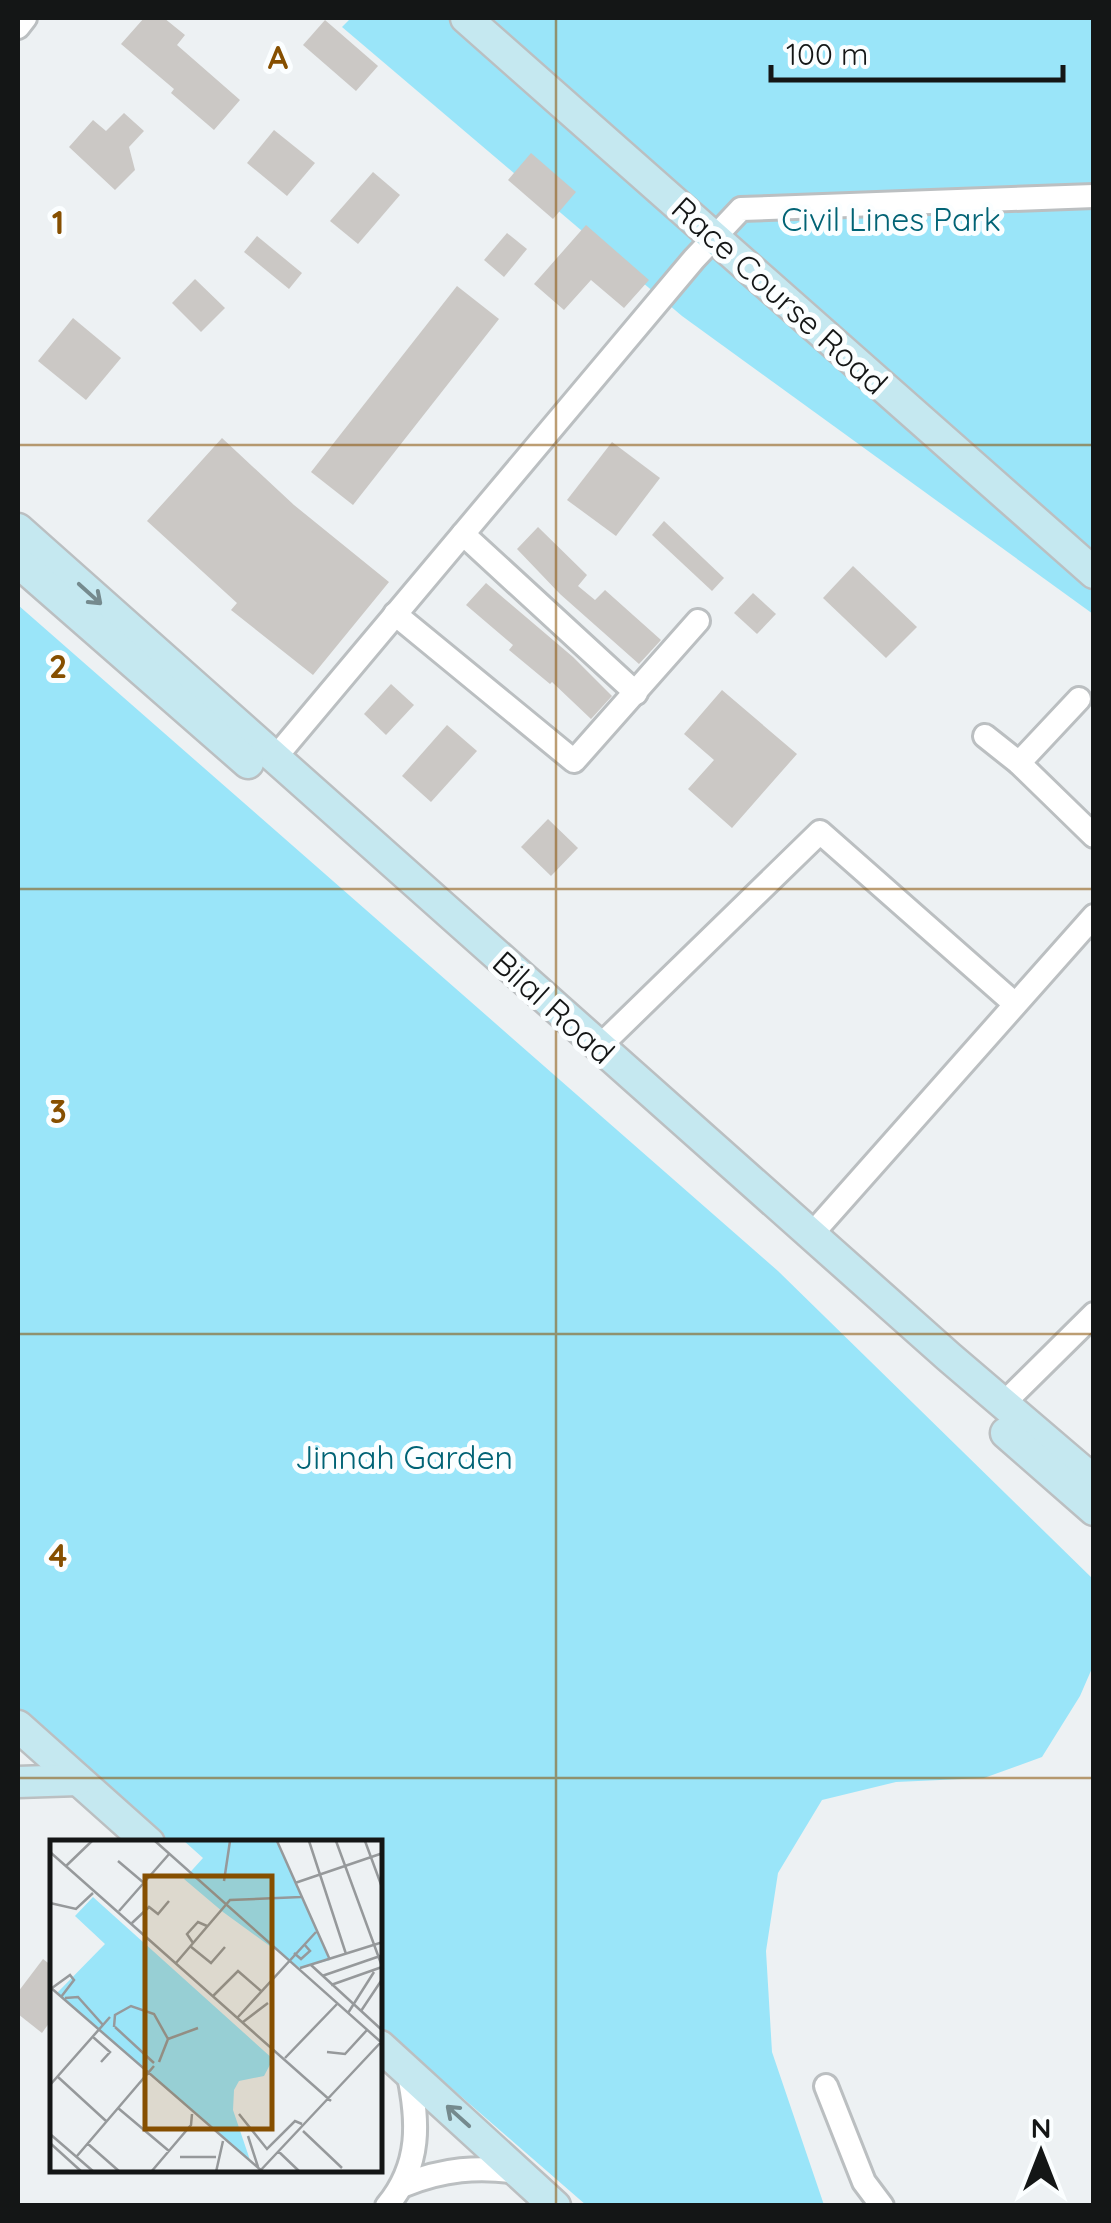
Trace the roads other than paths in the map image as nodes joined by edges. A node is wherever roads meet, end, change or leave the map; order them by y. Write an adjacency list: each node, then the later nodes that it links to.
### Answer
1 (26, 18): 3 (street)
2 (466, 18): 5 (main road, Race Course Road)
3 (18, 27)
4 (1094, 196): 5 (street)
5 (715, 238): 7 (street); 9 (main road, Race Course Road)
6 (18, 529): 15 (main road, Bilal Road, one-way to 15)
7 (462, 534): 10 (street); 12 (street)
8 (18, 562): 25 (main road, Bilal Road)
9 (1094, 573)
10 (395, 614): 12 (street); 15 (street)
11 (698, 621): 12 (street)
12 (636, 693)
13 (1079, 699): 16 (street)
14 (985, 736): 16 (street)
15 (274, 758): 20 (main road, Bilal Road)
16 (1019, 763): 17 (street)
17 (1094, 836)
18 (1094, 916): 19 (street)
19 (1016, 1004): 20 (street); 21 (street)
20 (599, 1047): 21 (main road, Bilal Road)
21 (811, 1235): 23 (main road, Bilal Road)
22 (1094, 1314): 23 (street)
23 (1004, 1404): 24 (main road, Bilal Road)
24 (1094, 1481)
25 (1094, 1510)
26 (20, 1732): 27 (main road)
27 (78, 1780): 28 (main road); 29 (main road)
28 (18, 1782)
29 (146, 1840)
30 (382, 2048): 31 (main road)
31 (408, 2071): 33 (main road, one-way to 31); 34 (street)
32 (826, 2086): 37 (street)
33 (520, 2172): 34 (street); 36 (main road)
34 (404, 2186): 35 (street)
35 (387, 2206)
36 (556, 2206)
37 (882, 2206)

